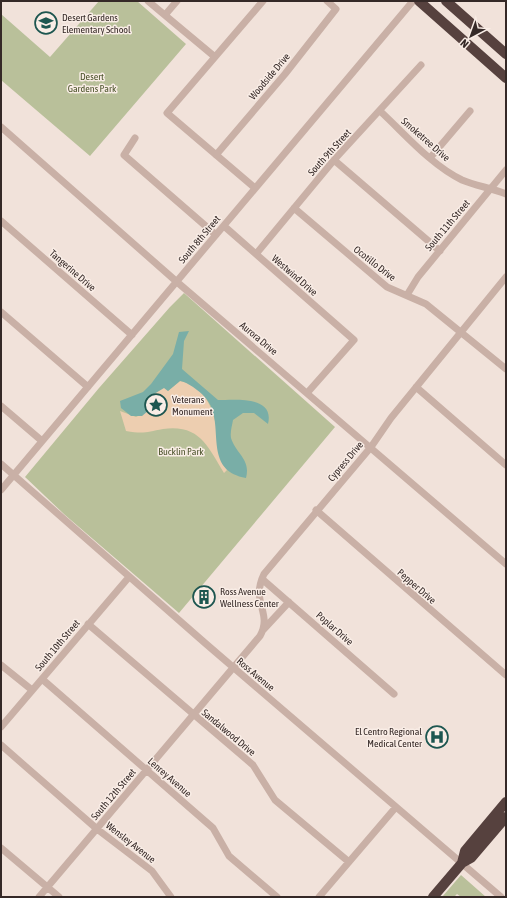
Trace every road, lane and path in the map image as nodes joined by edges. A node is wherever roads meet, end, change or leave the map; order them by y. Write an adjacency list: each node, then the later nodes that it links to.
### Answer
1 (148, 1): 8 (street)
2 (177, 1): 8 (street)
3 (263, 1): 12 (street)
4 (327, 1): 19 (street, Woodside Drive)
5 (419, 1): 14 (highway)
6 (446, 1): 9 (highway)
7 (411, 3): 23 (street, South 8th Street)
8 (165, 15): 12 (street)
9 (493, 43): 10 (highway); 11 (highway)
10 (506, 49)
11 (506, 54)
12 (215, 57): 19 (street)
13 (421, 65): 15 (street, South 9th Street)
14 (506, 78)
15 (380, 110): 20 (street, Smoketree Drive); 21 (street, South 9th Street)
16 (470, 111): 20 (street)
17 (1, 127): 33 (street, Aurora Drive)
18 (135, 138): 29 (street)
19 (216, 155): 23 (street)
20 (430, 158): 24 (street, Smoketree Drive)
21 (334, 160): 26 (street, South 9th Street); 30 (street)
22 (506, 170): 24 (street, South 11th Street)
23 (255, 188): 28 (street, South 8th Street)
24 (490, 190): 25 (street, Smoketree Drive); 30 (street, South 11th Street)
25 (506, 194)
26 (294, 208): 31 (street, South 9th Street); 34 (street, Ocotillo Drive)
27 (1, 221): 37 (street, Tangerine Drive)
28 (224, 226): 29 (street, South 8th Street); 31 (street, Westwind Drive)
29 (216, 235): 33 (street, South 8th Street)
30 (440, 251): 34 (street, South 11th Street)
31 (256, 254): 41 (street, Westwind Drive)
32 (505, 278): 36 (street, Cypress Drive)
33 (177, 282): 37 (street, South 8th Street); 41 (street, Aurora Drive)
34 (407, 295): 36 (street, Ocotillo Drive)
35 (1, 312): 39 (street)
36 (462, 332): 38 (street, Ocotillo Drive); 40 (street, Cypress Drive)
37 (132, 335): 39 (street, South 8th Street)
38 (506, 369)
39 (88, 387): 43 (street, South 8th Street)
40 (416, 387): 44 (street, Cypress Drive); 46 (street)
41 (308, 392): 44 (street, Aurora Drive)
42 (1, 406): 43 (street)
43 (42, 441): 47 (street, South 8th Street)
44 (371, 447): 49 (street, Cypress Drive); 50 (street, Aurora Drive)
45 (1, 464): 47 (street, Ross Avenue)
46 (506, 465)
47 (14, 475): 48 (street, South 8th Street); 51 (street, Ross Avenue)
48 (1, 490)
49 (316, 510): 52 (street, Cypress Drive); 58 (street, Pepper Drive)
50 (506, 564)
51 (129, 577): 54 (street, South 10th Street); 57 (street, Ross Avenue)
52 (262, 579): 53 (street, Poplar Drive); 55 (street)
53 (289, 602): 55 (street); 61 (street, Poplar Drive)
54 (88, 624): 59 (street, South 10th Street); 62 (street, Sandalwood Drive)
55 (263, 630): 57 (street)
56 (1, 665): 60 (street)
57 (234, 668): 62 (street, South 12th Street); 67 (street, Ross Avenue)
58 (506, 675)
59 (42, 679): 60 (street, South 10th Street); 65 (street, Lenrey Avenue)
60 (32, 690): 63 (street, South 10th Street)
61 (394, 694)
62 (193, 715): 65 (street, South 12th Street); 71 (street, Sandalwood Drive)
63 (1, 727)
64 (1, 745): 69 (street, Wensley Avenue)
65 (146, 770): 69 (street, South 12th Street); 77 (street, Lenrey Avenue)
66 (506, 802): 72 (highway)
67 (396, 806): 71 (street); 72 (street, Ross Avenue)
68 (506, 817): 72 (highway)
69 (97, 829): 73 (street, South 12th Street); 76 (street, Wensley Avenue)
70 (1, 848): 73 (street)
71 (349, 862): 78 (street)
72 (462, 863): 79 (highway); 80 (street, Ross Avenue)
73 (47, 887): 74 (street, South 12th Street); 75 (street)
74 (38, 897)
75 (59, 897)
76 (171, 897)
77 (277, 897)
78 (319, 897)
79 (433, 897)
80 (501, 897)

